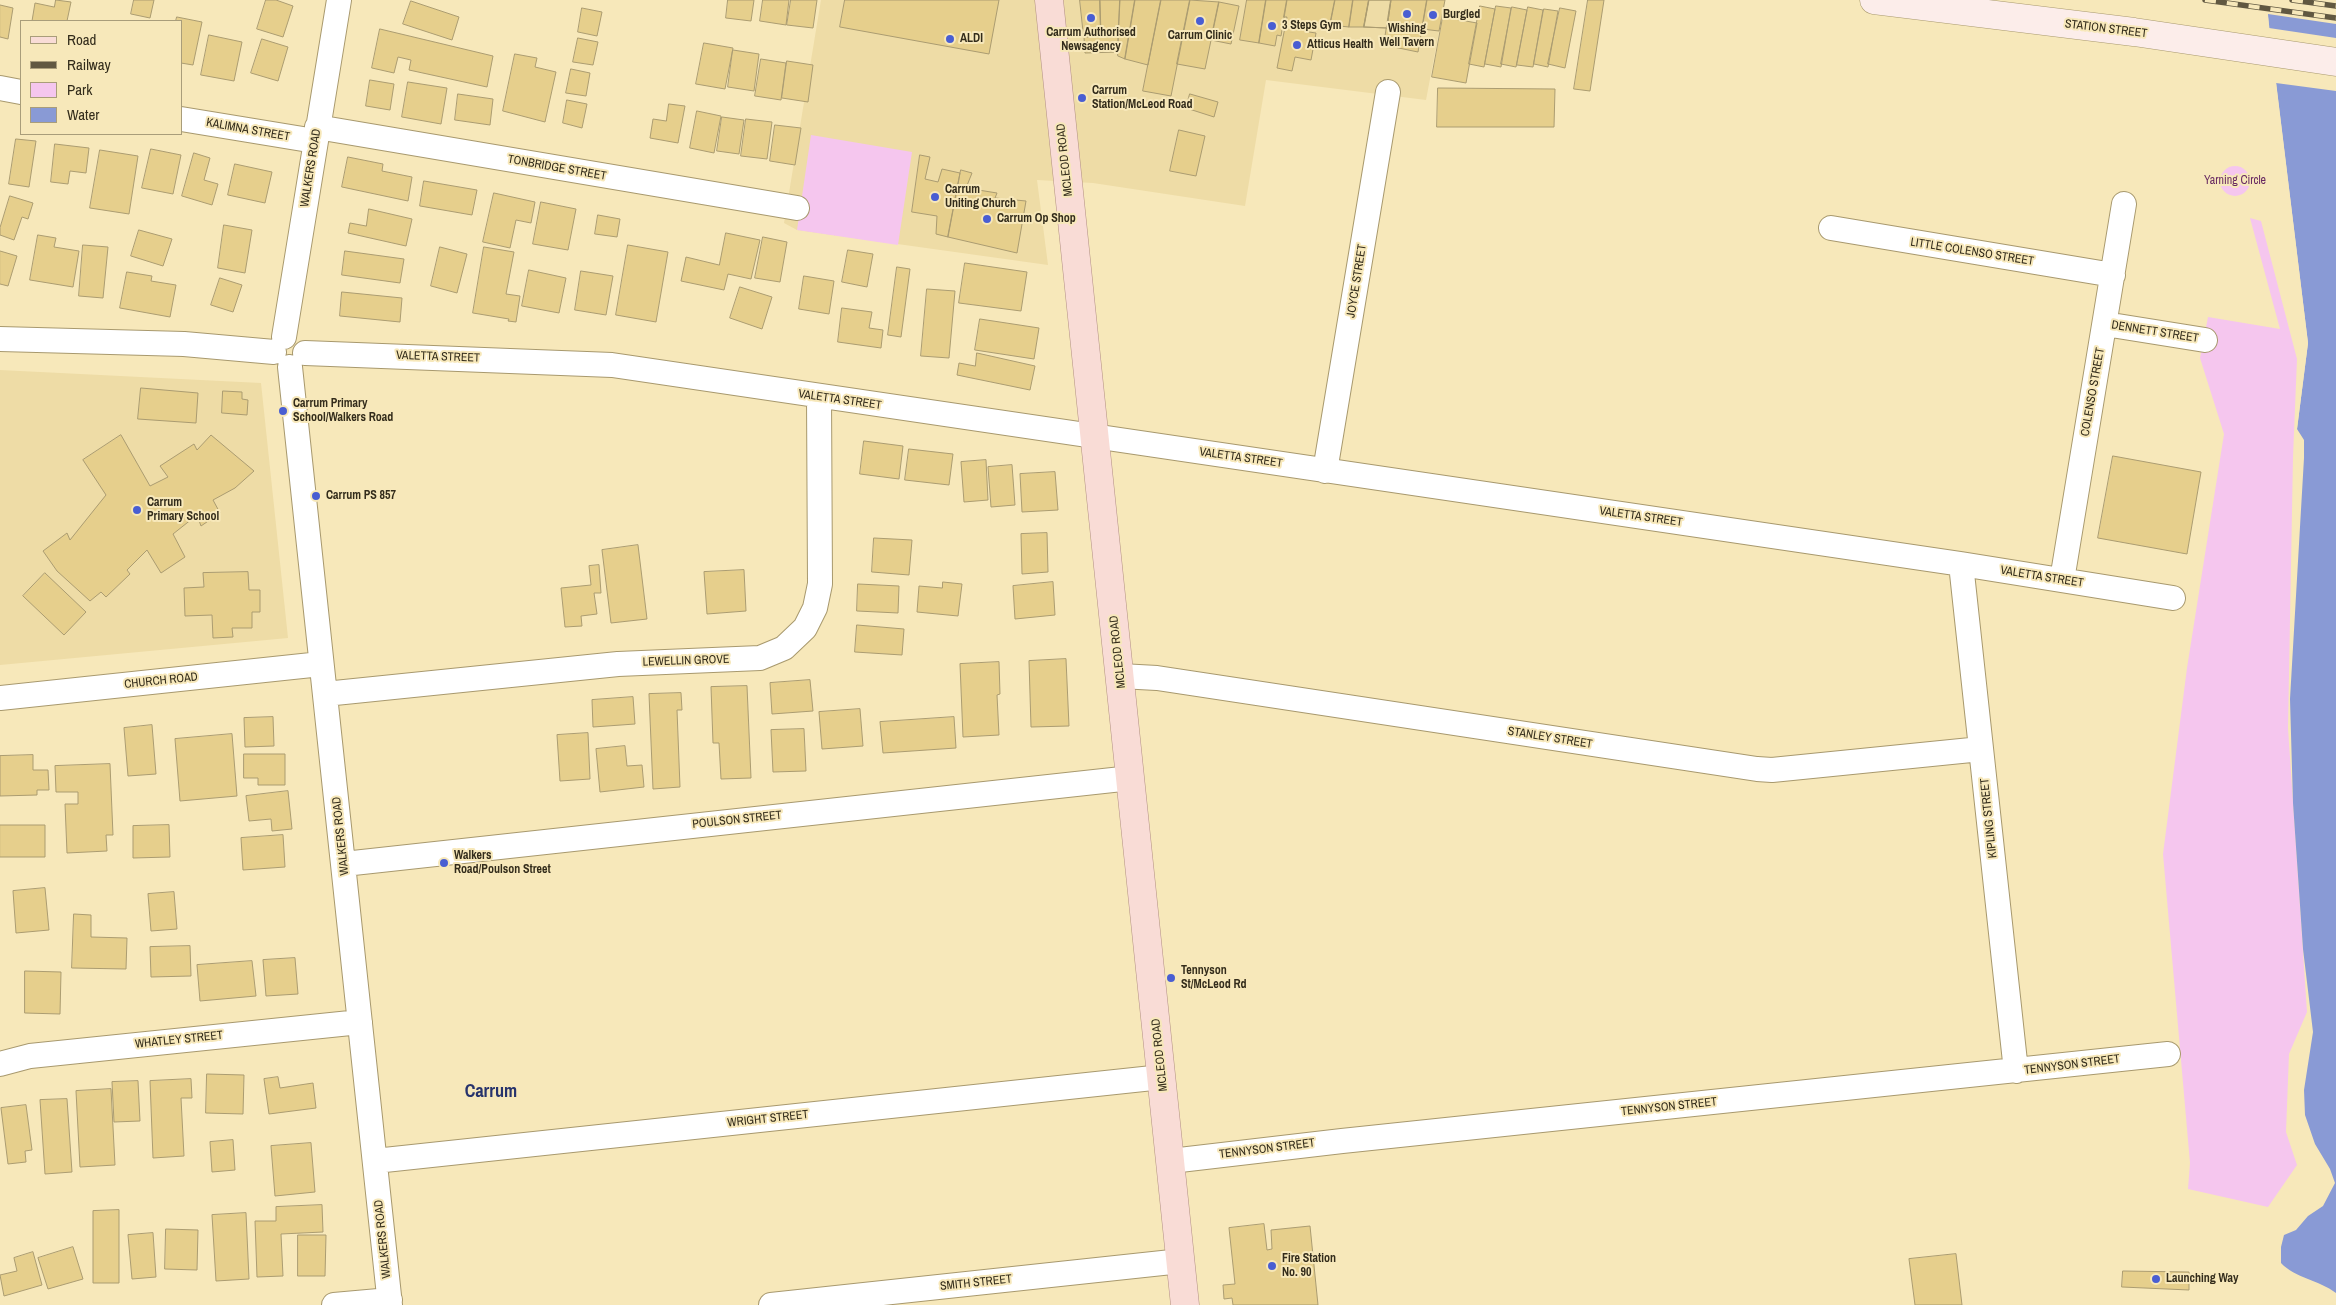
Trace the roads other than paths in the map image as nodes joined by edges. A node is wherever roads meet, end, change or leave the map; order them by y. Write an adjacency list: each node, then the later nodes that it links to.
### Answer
1 (339, 0): 9 (street, WALKERS ROAD)
2 (1049, 0): 19 (main road, MCLEOD ROAD)
3 (1874, 0): 4 (street, STATION STREET)
4 (2336, 62)
5 (0, 88): 6 (street)
6 (20, 92)
7 (1388, 92): 20 (street, JOYCE STREET)
8 (182, 119): 9 (street, KALIMNA STREET)
9 (316, 134): 11 (street, TONBRIDGE STREET); 17 (street, WALKERS ROAD)
10 (2124, 204): 13 (street, COLENSO STREET)
11 (797, 208)
12 (1831, 228): 13 (street, LITTLE COLENSO STREET)
13 (2113, 275): 14 (street, COLENSO STREET)
14 (2105, 324): 16 (street, DENNETT STREET); 22 (street, COLENSO STREET)
15 (0, 339): 17 (street, VALETTA STREET)
16 (2205, 340)
17 (288, 352): 18 (street, VALETTA STREET); 24 (street, WALKERS ROAD)
18 (819, 397): 19 (street, VALETTA STREET); 26 (street, LEWELLIN GROVE)
19 (1095, 437): 20 (street, VALETTA STREET); 25 (main road, MCLEOD ROAD)
20 (1325, 471): 21 (street, VALETTA STREET)
21 (1962, 564): 22 (street, VALETTA STREET); 28 (street, KIPLING STREET)
22 (2062, 580): 23 (street, VALETTA STREET)
23 (2173, 598)
24 (321, 664): 26 (street, WALKERS ROAD); 27 (street, CHURCH ROAD)
25 (1120, 676): 28 (street, STANLEY STREET); 29 (main road, MCLEOD ROAD)
26 (325, 694): 30 (street, WALKERS ROAD)
27 (0, 698)
28 (1981, 749): 34 (street, KIPLING STREET)
29 (1131, 778): 30 (street, POULSON STREET); 35 (main road, MCLEOD ROAD)
30 (344, 864): 31 (street, WALKERS ROAD)
31 (360, 1022): 33 (street, WHATLEY STREET); 36 (street, WALKERS ROAD)
32 (2168, 1054): 34 (street, TENNYSON STREET)
33 (0, 1064)
34 (2016, 1071): 37 (street, TENNYSON STREET)
35 (1162, 1077): 36 (street, WRIGHT STREET); 37 (main road, MCLEOD ROAD)
36 (375, 1161): 39 (street, WALKERS ROAD)
37 (1171, 1161): 38 (main road, MCLEOD ROAD)
38 (1181, 1261): 41 (street, SMITH STREET); 42 (main road, MCLEOD ROAD)
39 (390, 1302): 40 (street)
40 (334, 1305)
41 (771, 1305)
42 (1185, 1305)

